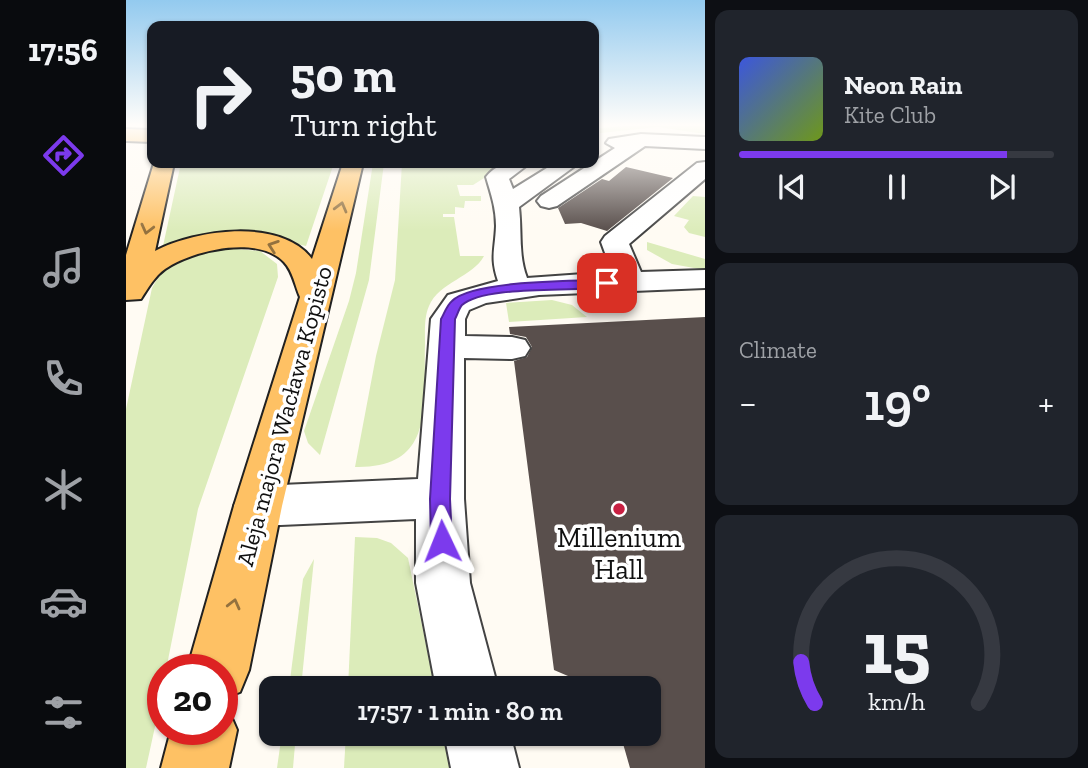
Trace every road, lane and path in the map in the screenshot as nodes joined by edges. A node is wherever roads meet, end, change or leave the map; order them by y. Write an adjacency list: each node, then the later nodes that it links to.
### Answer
1 (163, 168): 12 (main road, one-way to 12)
2 (352, 168): 11 (main road, Aleja majora Wacława Kopisto, one-way to 2)
3 (512, 168): 7 (lane)
4 (563, 168): 7 (lane)
5 (592, 168): 7 (lane)
6 (705, 168): 9 (lane)
7 (508, 216): 10 (lane)
8 (705, 279): 9 (lane)
9 (630, 282): 10 (lane)
10 (516, 288): 13 (lane)
11 (314, 296): 12 (main road, one-way to 12); 16 (main road, Aleja majora Wacława Kopisto)
12 (128, 300)
13 (447, 346): 14 (lane); 15 (lane)
14 (512, 348)
15 (440, 499): 16 (lane); 18 (lane)
16 (258, 506): 17 (main road, Aleja majora Wacława Kopisto, one-way to 16)
17 (222, 654)
18 (464, 676)
19 (200, 745): 21 (main road)
20 (480, 746): 22 (lane)
21 (195, 768)
22 (485, 768)

